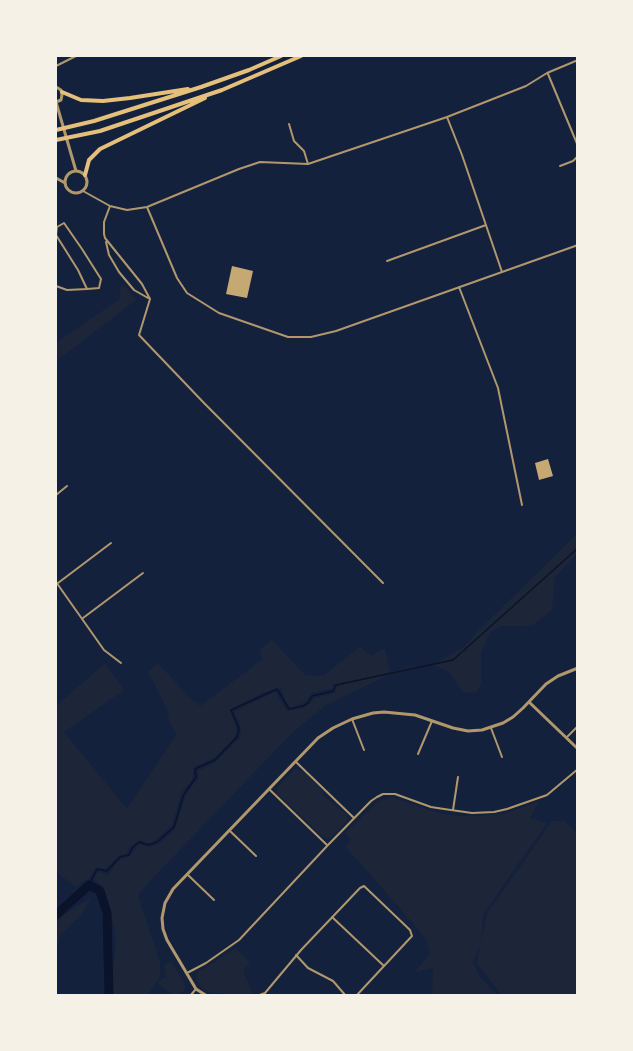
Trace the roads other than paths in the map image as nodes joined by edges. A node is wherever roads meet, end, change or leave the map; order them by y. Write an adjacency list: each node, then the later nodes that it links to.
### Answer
1 (76, 56): 5 (street)
2 (281, 56): 8 (highway)
3 (301, 56): 9 (highway)
4 (578, 60): 6 (street)
5 (56, 66)
6 (547, 73): 12 (street); 16 (street)
7 (56, 87): 10 (street)
8 (201, 87): 10 (highway); 14 (highway)
9 (222, 90): 15 (highway); 21 (highway)
10 (62, 92): 11 (street)
11 (56, 102): 20 (street)
12 (447, 117): 18 (street); 27 (street)
13 (289, 124): 18 (street)
14 (56, 130)
15 (56, 140)
16 (578, 146)
17 (578, 156): 19 (street)
18 (308, 164): 26 (street)
19 (560, 166)
20 (76, 171): 21 (street); 23 (street)
21 (85, 175): 24 (street)
22 (56, 178): 23 (street)
23 (65, 183): 24 (street)
24 (83, 190): 25 (street)
25 (110, 206): 26 (street); 28 (street)
26 (147, 207): 33 (street)
27 (486, 225): 30 (street); 31 (street)
28 (105, 238): 35 (street); 35 (street)
29 (578, 245): 31 (street)
30 (387, 261)
31 (502, 272): 33 (street)
32 (56, 286): 34 (street)
33 (459, 288): 38 (street)
34 (87, 289): 34 (street)
35 (150, 299): 42 (street)
36 (68, 486): 37 (street)
37 (56, 495)
38 (522, 505)
39 (111, 543): 41 (street)
40 (143, 573): 43 (street)
41 (56, 583): 43 (street)
42 (383, 583)
43 (82, 619): 44 (street)
44 (121, 663)
45 (578, 668): 46 (street)
46 (529, 702): 50 (street); 51 (street)
47 (352, 719): 48 (street); 53 (street); 56 (street)
48 (432, 720): 50 (street); 54 (street)
49 (578, 726): 51 (street)
50 (491, 728): 55 (street)
51 (566, 738): 52 (street)
52 (578, 749)
53 (364, 750)
54 (418, 754)
55 (502, 757)
56 (295, 762): 59 (street); 61 (street)
57 (578, 769): 60 (street)
58 (458, 777): 60 (street)
59 (269, 789): 62 (street); 63 (street)
60 (452, 811): 61 (street)
61 (354, 818): 63 (street)
62 (229, 830): 64 (street); 65 (street)
63 (328, 845): 70 (street)
64 (256, 856)
65 (187, 874): 66 (street); 70 (street)
66 (214, 900)
67 (332, 917): 68 (street); 69 (street); 69 (street)
68 (296, 955): 72 (street); 76 (street)
69 (384, 966): 77 (street)
70 (187, 974): 71 (street)
71 (196, 990): 73 (street); 74 (street)
72 (266, 994): 75 (street)
73 (190, 996)
74 (207, 996)
75 (257, 996)
76 (346, 996)
77 (356, 996)

